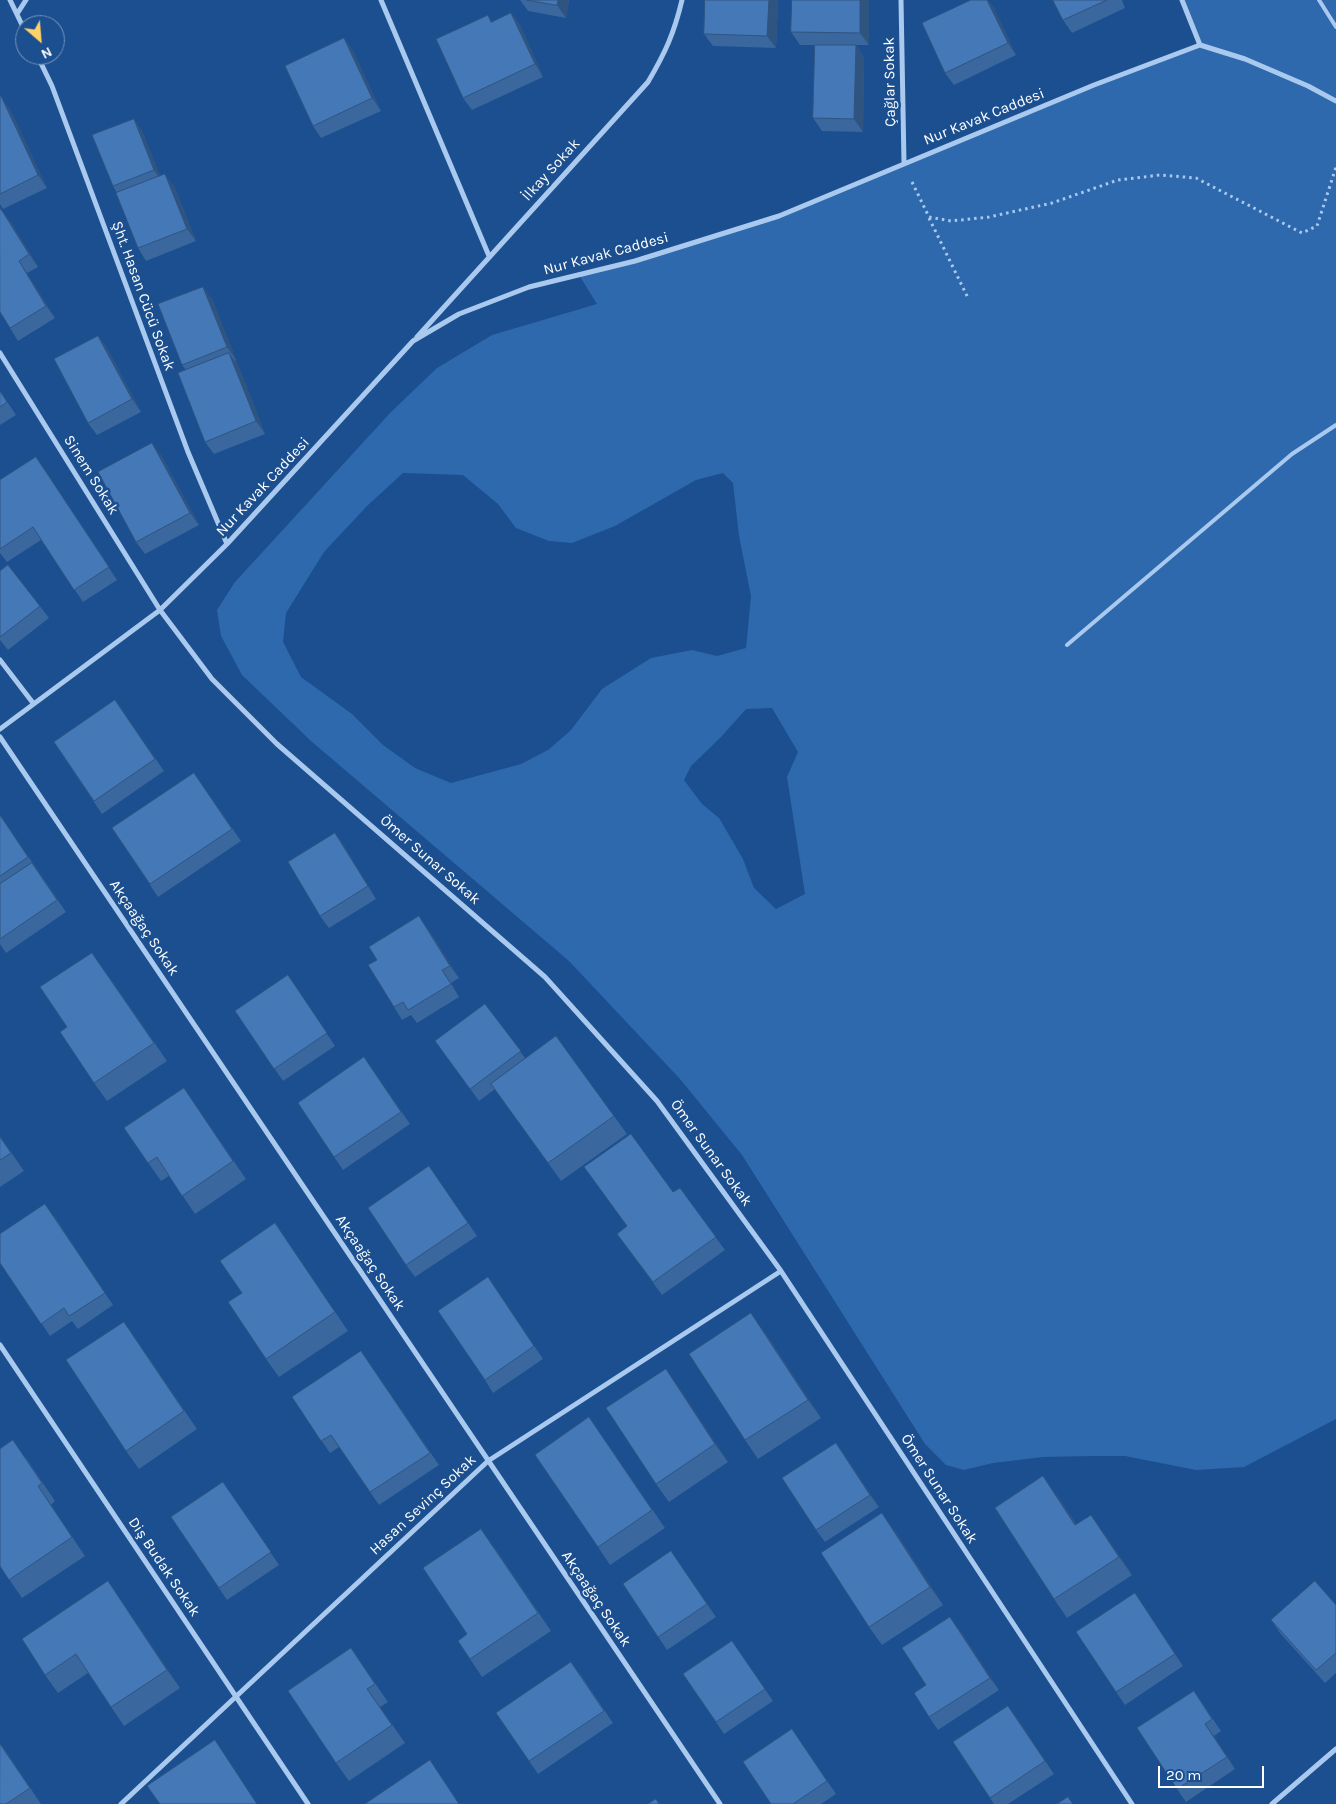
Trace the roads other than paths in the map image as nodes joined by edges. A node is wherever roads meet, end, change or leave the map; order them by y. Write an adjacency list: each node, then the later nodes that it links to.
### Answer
1 (10, 0): 8 (street)
2 (26, 0): 8 (street)
3 (381, 0): 14 (street)
4 (682, 0): 14 (street, İlkay Sokak)
5 (901, 0): 13 (street, Çağlar Sokak)
6 (1182, 0): 10 (street)
7 (1319, 0): 9 (lane)
8 (16, 14)
9 (1336, 27)
10 (1200, 45): 12 (street); 13 (street, Nur Kavak Caddesi)
11 (42, 65): 18 (street, Şht. Hasan Cücü Sokak)
12 (1336, 101)
13 (904, 163): 15 (street, Nur Kavak Caddesi)
14 (489, 256): 15 (street, İlkay Sokak)
15 (413, 341): 18 (street, Nur Kavak Caddesi)
16 (0, 353): 19 (street, Sinem Sokak)
17 (1336, 424): 20 (lane)
18 (228, 544): 19 (street, Nur Kavak Caddesi)
19 (160, 610): 22 (street, Nur Kavak Caddesi); 25 (street, Ömer Sunar Sokak)
20 (1067, 645)
21 (0, 660): 22 (street)
22 (33, 703): 23 (street, Nur Kavak Caddesi)
23 (0, 728)
24 (0, 737): 27 (street, Akçaağaç Sokak)
25 (781, 1271): 27 (street, Hasan Sevinç Sokak); 33 (street, Ömer Sunar Sokak)
26 (0, 1345): 28 (street, Diş Budak Sokak)
27 (488, 1461): 28 (street, Hasan Sevinç Sokak); 32 (street, Akçaağaç Sokak)
28 (236, 1697): 30 (street, Hasan Sevinç Sokak); 31 (street, Diş Budak Sokak)
29 (1336, 1749): 34 (street)
30 (121, 1804)
31 (308, 1804)
32 (720, 1804)
33 (1132, 1804)
34 (1272, 1804)

